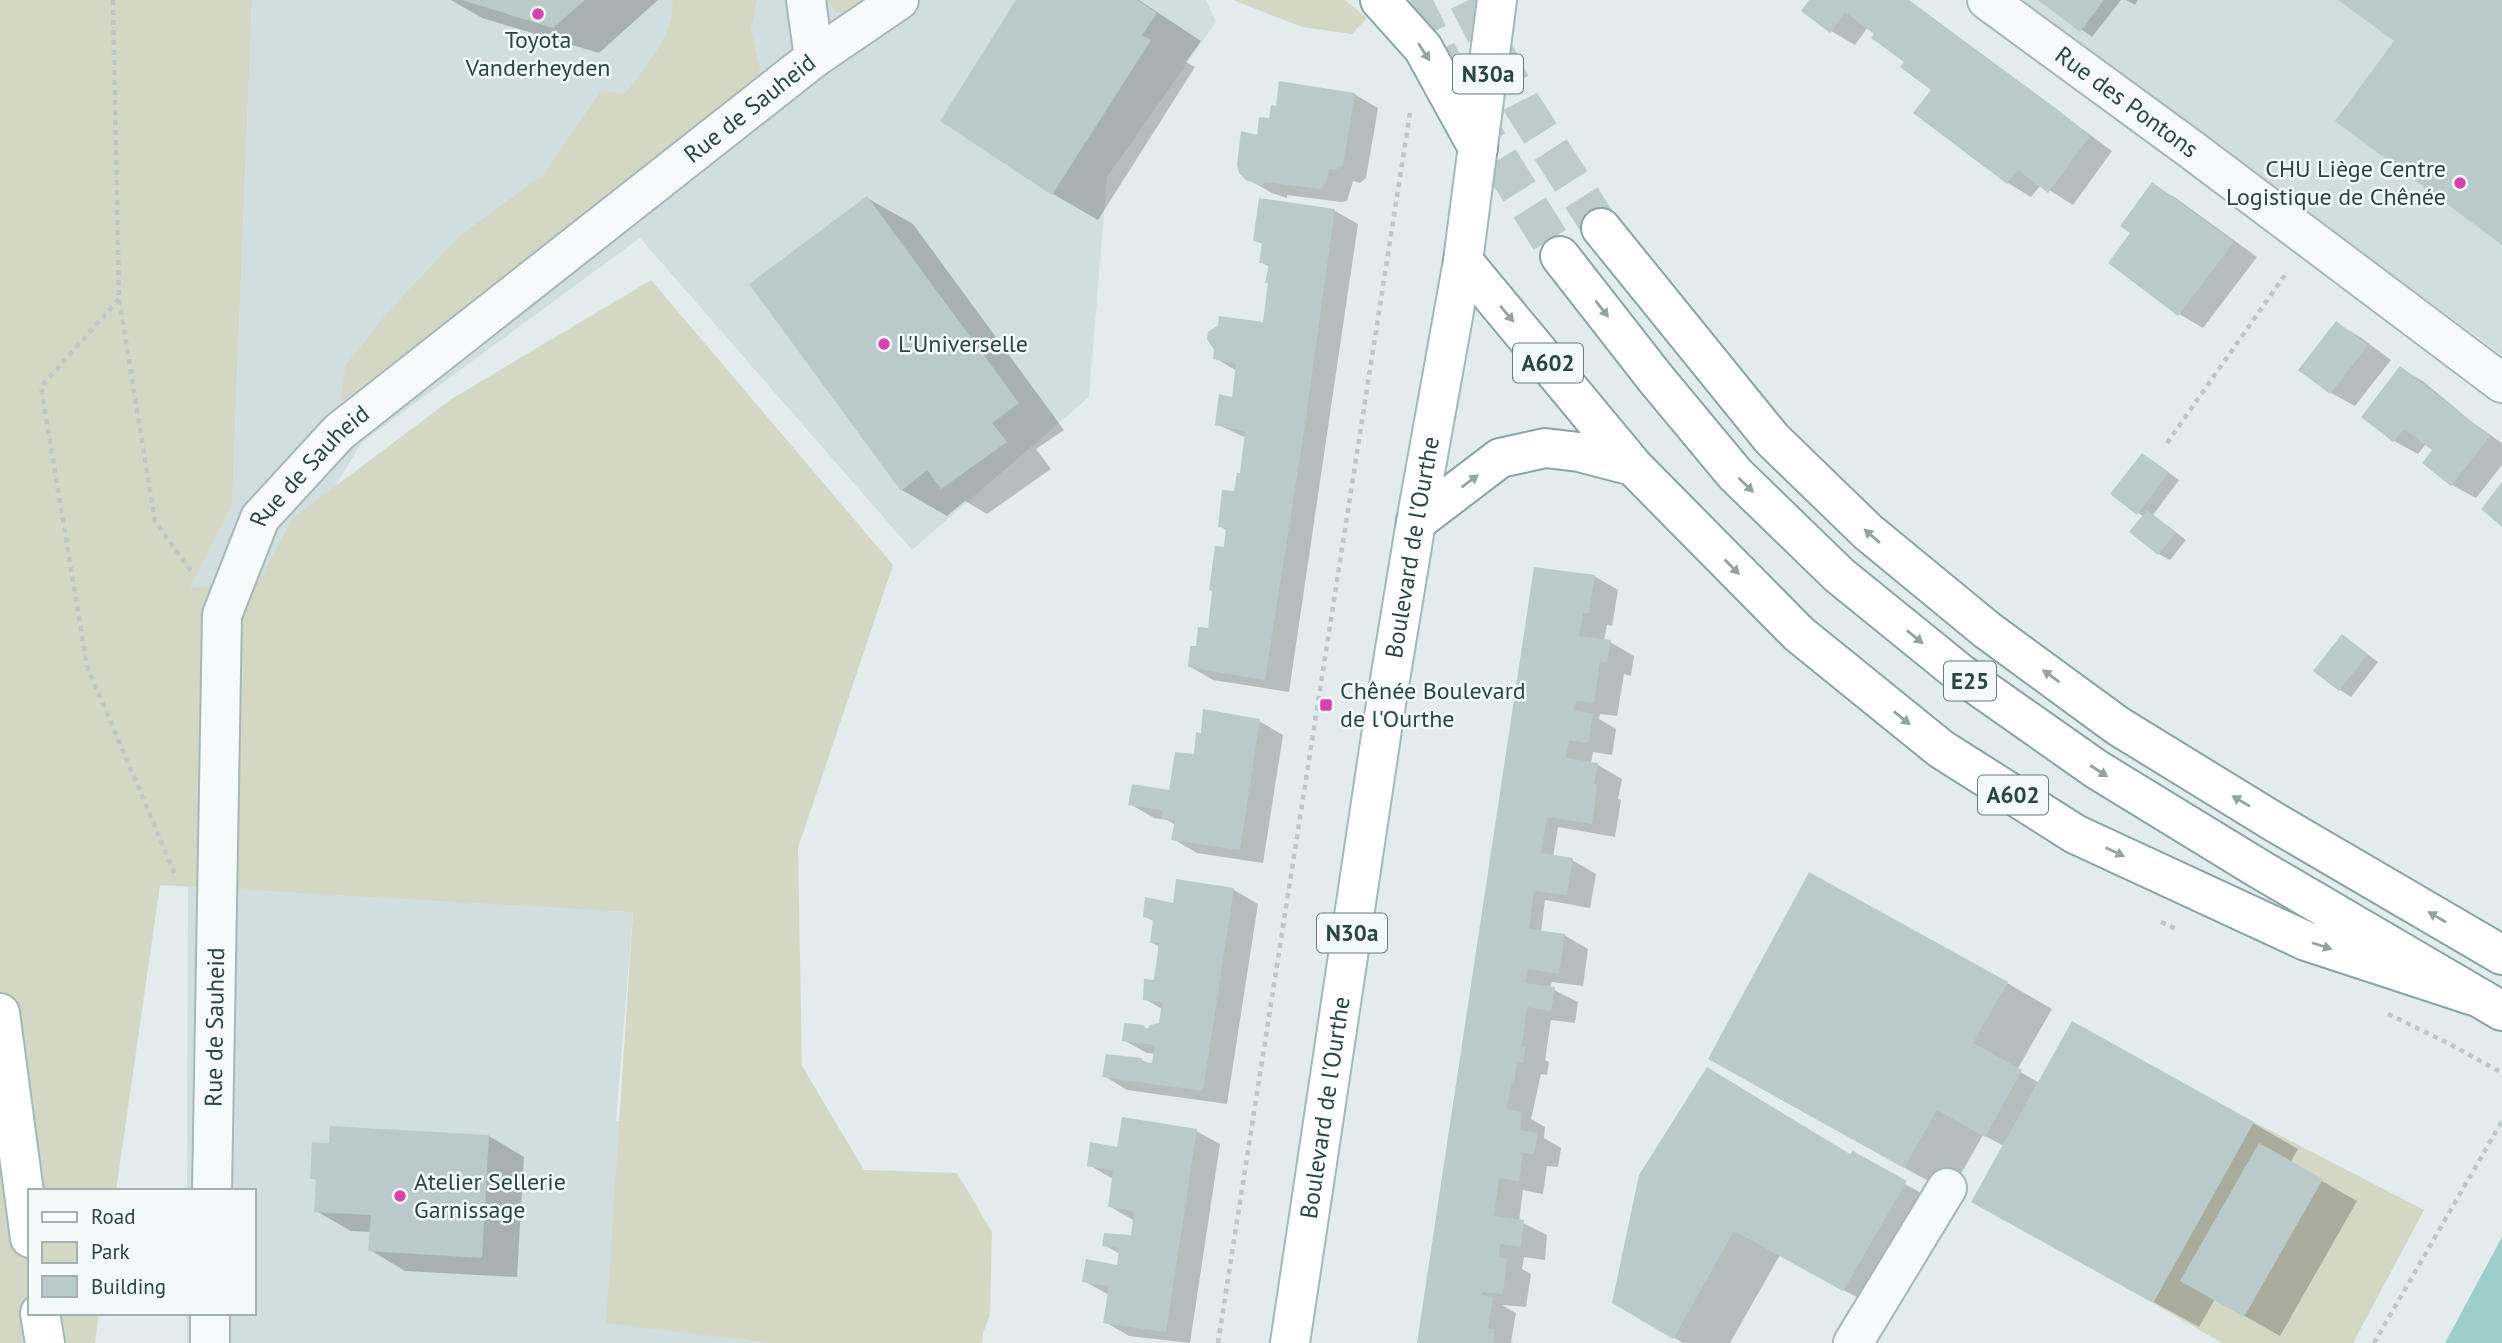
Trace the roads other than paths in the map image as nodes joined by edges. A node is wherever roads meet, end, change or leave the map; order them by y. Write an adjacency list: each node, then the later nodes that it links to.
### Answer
1 (806, 0): 6 (street)
2 (899, 0): 6 (street, Rue de Sauheid)
3 (1380, 0): 7 (main road, one-way to 7)
4 (1497, 0): 7 (main road, Boulevard de l'Ourthe / N30a)
5 (1987, 0): 11 (street, Rue des Pontons)
6 (814, 58): 18 (street, Rue de Sauheid)
7 (1478, 148): 10 (main road, Boulevard de l'Ourthe / N30a)
8 (1601, 228): 14 (main road, E25, one-way to 8)
9 (1559, 256): 15 (main road, E25, one-way to 15)
10 (1463, 261): 12 (main road, A602, one-way to 12); 13 (main road, Boulevard de l'Ourthe / N30a)
11 (2502, 383)
12 (1633, 466): 13 (main road, one-way to 12); 15 (main road, A602, one-way to 15)
13 (1416, 522): 24 (main road, Boulevard de l'Ourthe / N30a)
14 (2499, 953)
15 (2488, 1003)
16 (0, 1013): 19 (main road)
17 (1947, 1188): 25 (street)
18 (212, 1189)
19 (28, 1223)
20 (40, 1315): 22 (main road)
21 (210, 1315): 23 (street)
22 (45, 1343)
23 (210, 1343)
24 (1290, 1343)
25 (1853, 1343)

